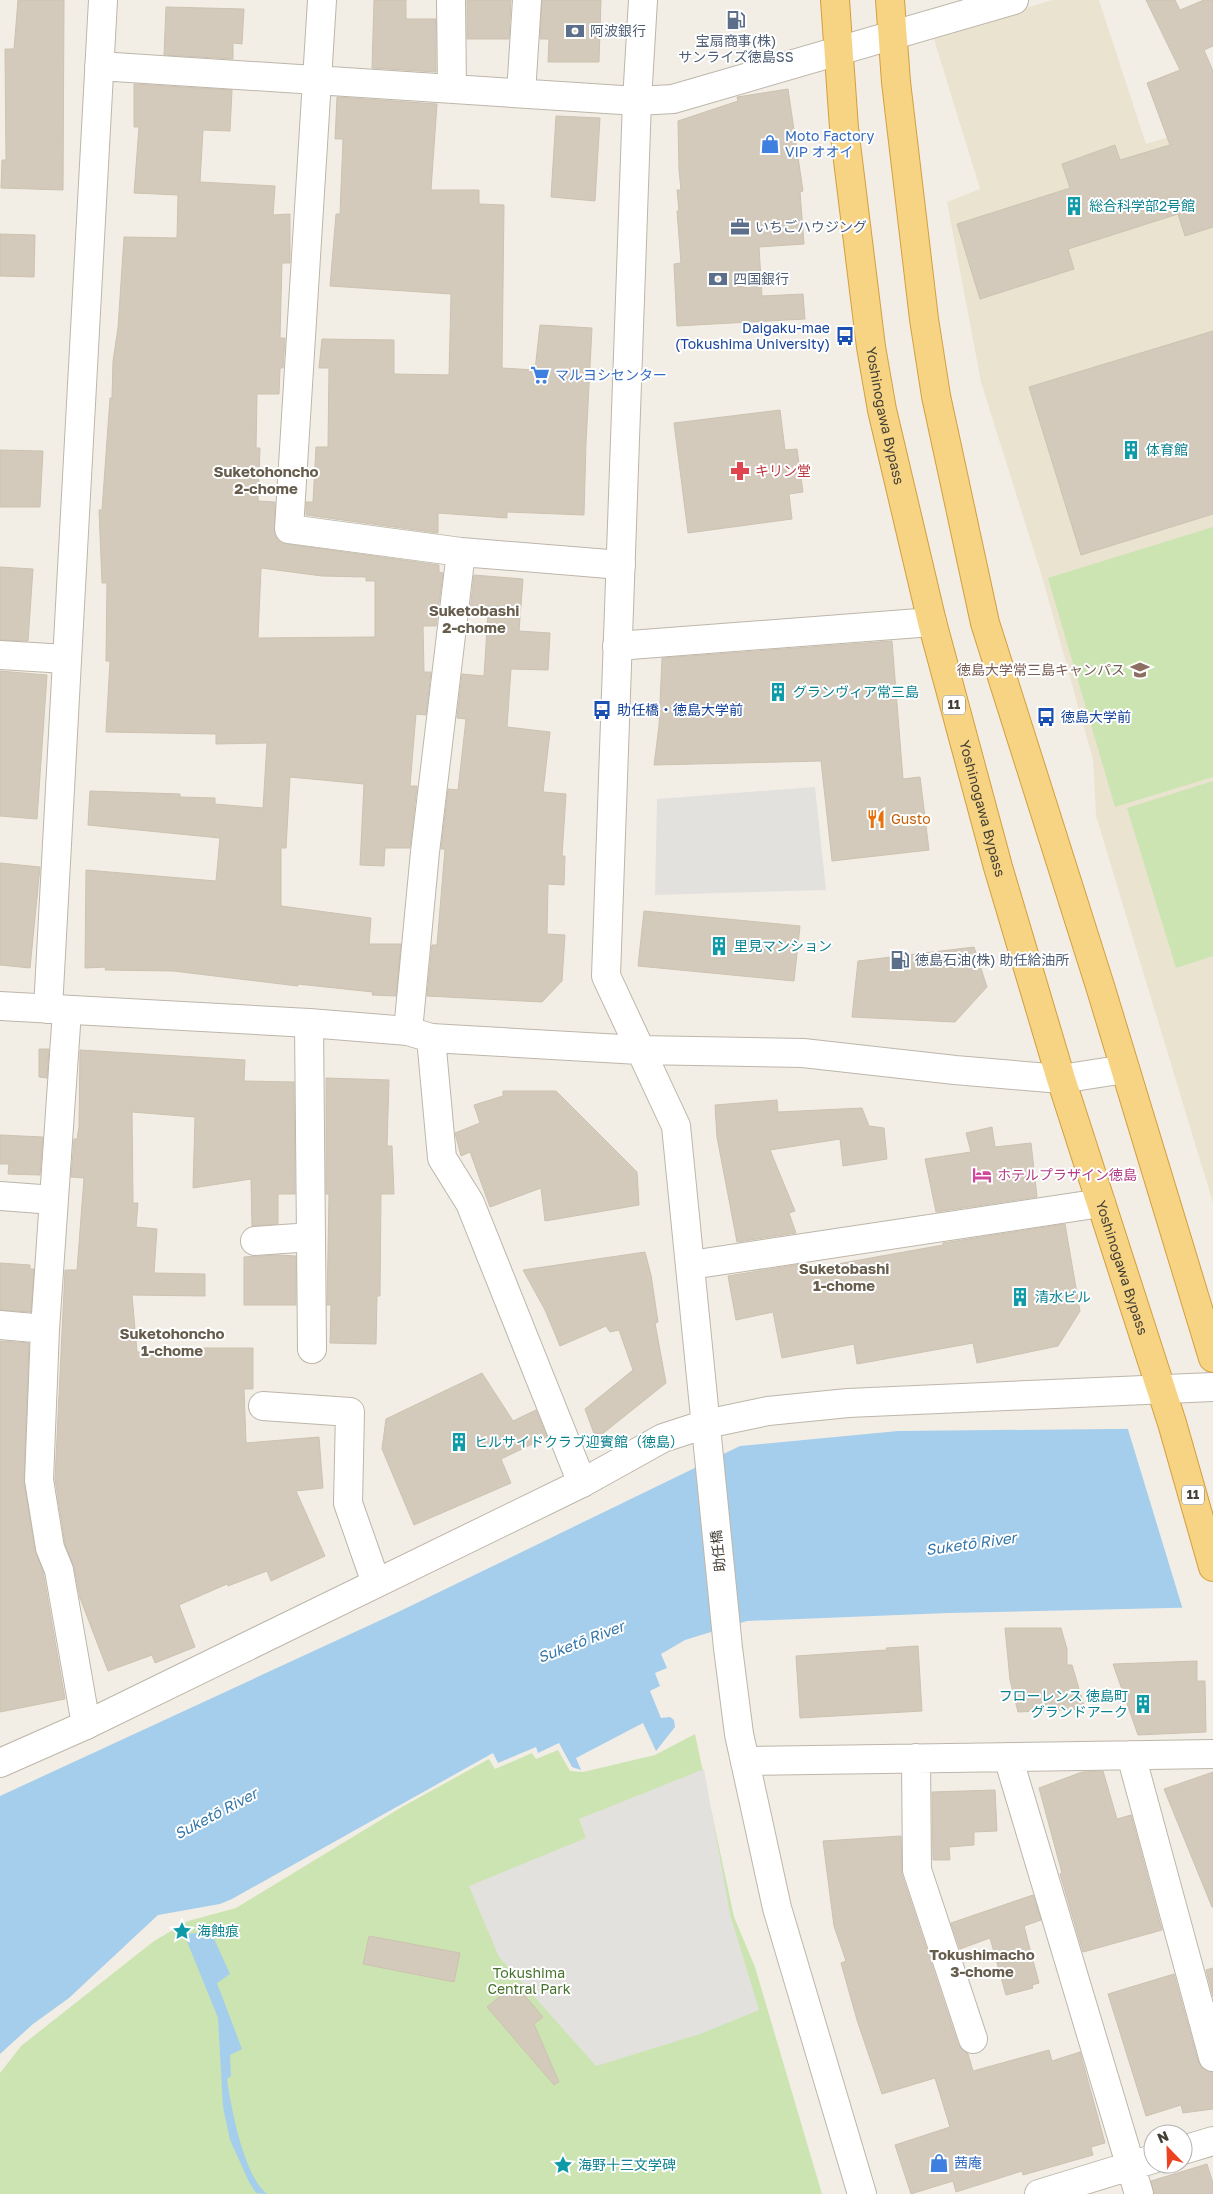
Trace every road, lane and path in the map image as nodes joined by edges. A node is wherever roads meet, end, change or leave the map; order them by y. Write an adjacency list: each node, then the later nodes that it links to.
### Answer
1 (103, 0): 11 (street)
2 (322, 0): 12 (street)
3 (450, 0): 13 (street)
4 (527, 0): 14 (street)
5 (643, 0): 15 (street, 助任橋)
6 (835, 0): 10 (highway, Yoshinogawa Bypass / 11)
7 (890, 0): 9 (highway)
8 (1014, 0): 9 (street)
9 (892, 37): 10 (street); 27 (highway)
10 (838, 52): 15 (street); 18 (highway, Yoshinogawa Bypass / 11)
11 (99, 66): 12 (street); 21 (street)
12 (319, 79): 13 (street); 16 (street)
13 (452, 88): 14 (street)
14 (522, 93): 15 (street)
15 (637, 101): 17 (street, 助任橋)
16 (461, 552): 17 (street); 25 (street)
17 (621, 565): 19 (street, 助任橋)
18 (932, 622): 19 (street); 28 (highway, Yoshinogawa Bypass / 11)
19 (617, 646): 26 (street, 助任橋)
20 (0, 655): 21 (street)
21 (66, 659): 23 (street)
22 (0, 1006): 23 (street)
23 (57, 1010): 24 (street); 30 (street)
24 (309, 1023): 25 (street); 32 (street)
25 (419, 1034): 26 (street); 43 (street)
26 (639, 1050): 28 (street); 34 (street, 助任橋)
27 (1125, 1069): 28 (street); 38 (highway)
28 (1061, 1079): 31 (highway, Yoshinogawa Bypass / 11)
29 (0, 1196): 30 (street)
30 (54, 1200): 36 (street)
31 (1101, 1202): 34 (street); 40 (highway, Yoshinogawa Bypass / 11)
32 (311, 1237): 33 (street); 37 (street)
33 (256, 1241)
34 (691, 1265): 42 (street, 助任橋)
35 (0, 1325): 36 (street)
36 (45, 1329): 46 (street)
37 (312, 1349)
38 (1213, 1358)
39 (1213, 1388): 40 (street)
40 (1162, 1390): 42 (street); 44 (highway, Yoshinogawa Bypass / 11)
41 (263, 1406): 45 (street)
42 (706, 1424): 43 (street); 51 (street, 助任橋)
43 (582, 1484): 45 (street)
44 (1213, 1567)
45 (376, 1583): 46 (street)
46 (86, 1725): 52 (street)
47 (1213, 1754): 48 (street)
48 (1131, 1755): 49 (street); 54 (street)
49 (1008, 1757): 50 (street); 57 (street)
50 (916, 1758): 51 (street); 53 (street)
51 (745, 1761): 58 (street, 助任橋)
52 (0, 1763)
53 (974, 2039)
54 (1213, 2057)
55 (1213, 2141): 56 (street)
56 (1193, 2147)
57 (1142, 2163): 59 (street); 60 (street)
58 (862, 2194)
59 (1040, 2194)
60 (1139, 2194)

